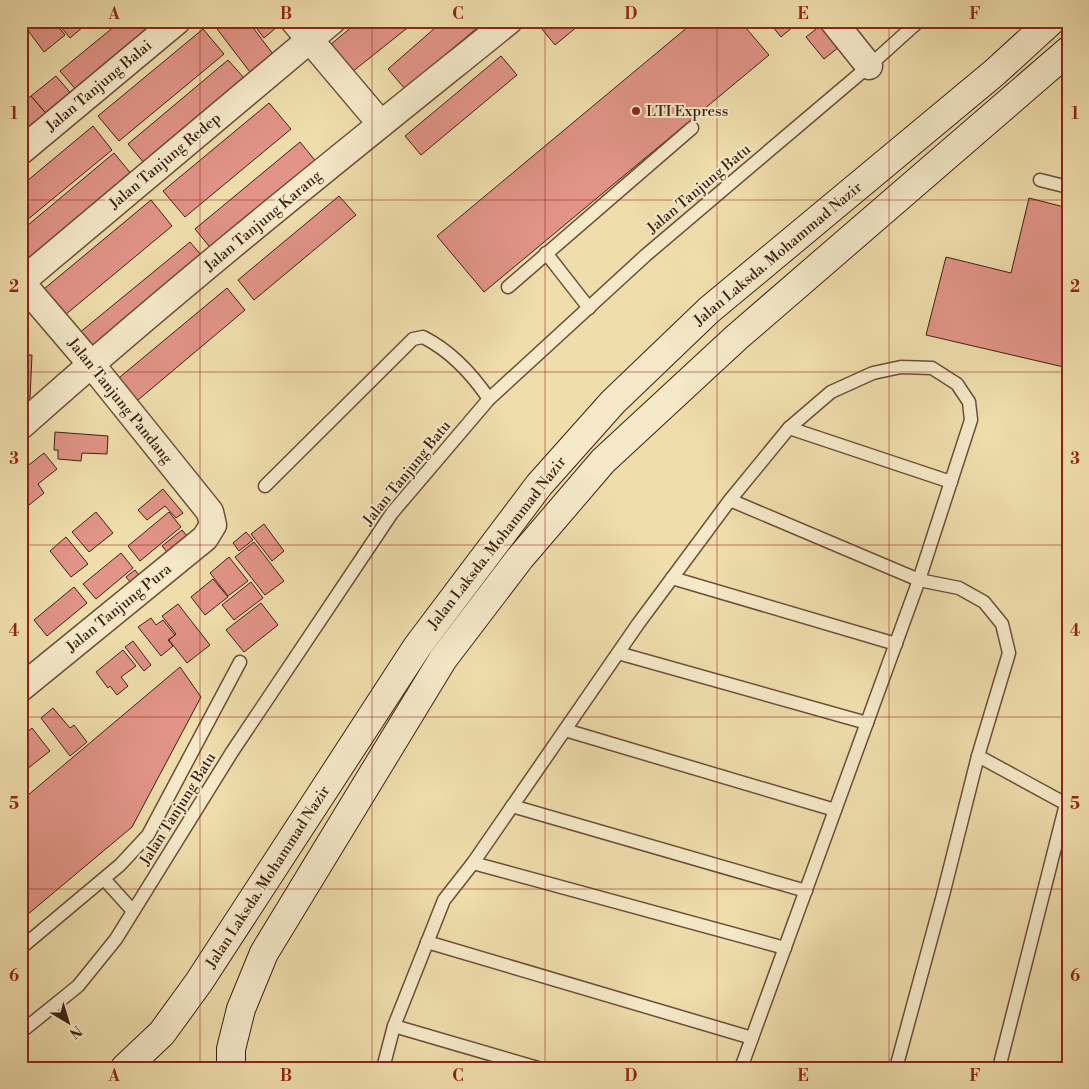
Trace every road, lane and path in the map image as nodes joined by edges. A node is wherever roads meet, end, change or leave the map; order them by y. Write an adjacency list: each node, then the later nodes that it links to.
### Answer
1 (177, 21): 12 (street, Jalan Tanjung Balai)
2 (332, 21): 7 (street, Jalan Tanjung Redep)
3 (509, 21): 10 (street, Jalan Tanjung Karang)
4 (833, 21): 9 (street)
5 (919, 21): 9 (lane, Jalan Tanjung Batu)
6 (1051, 21): 49 (main road, Jalan Laksda. Mohammad Nazir)
7 (302, 30): 10 (street); 16 (street, Jalan Tanjung Redep)
8 (1068, 51): 50 (main road, Jalan Laksda. Mohammad Nazir)
9 (869, 66): 18 (lane, Jalan Tanjung Batu)
10 (381, 124): 19 (street, Jalan Tanjung Karang)
11 (692, 128): 15 (lane)
12 (21, 151)
13 (1040, 180): 14 (lane)
14 (1068, 187)
15 (546, 254): 17 (lane); 18 (lane)
16 (21, 282): 19 (street, Jalan Tanjung Pandang)
17 (508, 287)
18 (589, 308): 20 (lane, Jalan Tanjung Batu)
19 (91, 364): 21 (street, Jalan Tanjung Karang); 26 (street, Jalan Tanjung Pandang)
20 (489, 399): 24 (lane); 42 (lane, Jalan Tanjung Batu)
21 (21, 426)
22 (789, 428): 23 (lane); 23 (lane); 25 (lane)
23 (951, 482): 28 (lane)
24 (265, 486)
25 (730, 500): 27 (lane); 28 (lane)
26 (213, 524): 32 (street, Jalan Tanjung Pura)
27 (672, 578): 29 (lane); 30 (lane)
28 (919, 580): 29 (lane); 35 (lane)
29 (896, 644): 33 (lane)
30 (618, 653): 33 (lane); 34 (lane)
31 (240, 662): 40 (lane)
32 (21, 688)
33 (867, 723): 38 (lane)
34 (565, 730): 37 (lane); 38 (lane)
35 (978, 756): 36 (lane); 54 (lane)
36 (1067, 805): 55 (lane)
37 (512, 806): 39 (lane); 41 (lane)
38 (835, 810): 41 (lane)
39 (473, 863): 43 (lane); 45 (lane)
40 (104, 879): 42 (lane); 44 (lane)
41 (806, 891): 45 (lane)
42 (133, 911): 47 (lane, Jalan Tanjung Batu)
43 (427, 942): 46 (lane); 48 (lane)
44 (21, 948)
45 (785, 948): 48 (lane)
46 (394, 1026): 51 (lane); 52 (lane)
47 (21, 1032)
48 (752, 1038): 53 (lane)
49 (126, 1068)
50 (231, 1068)
51 (382, 1068)
52 (538, 1068)
53 (741, 1068)
54 (896, 1068)
55 (999, 1068)

